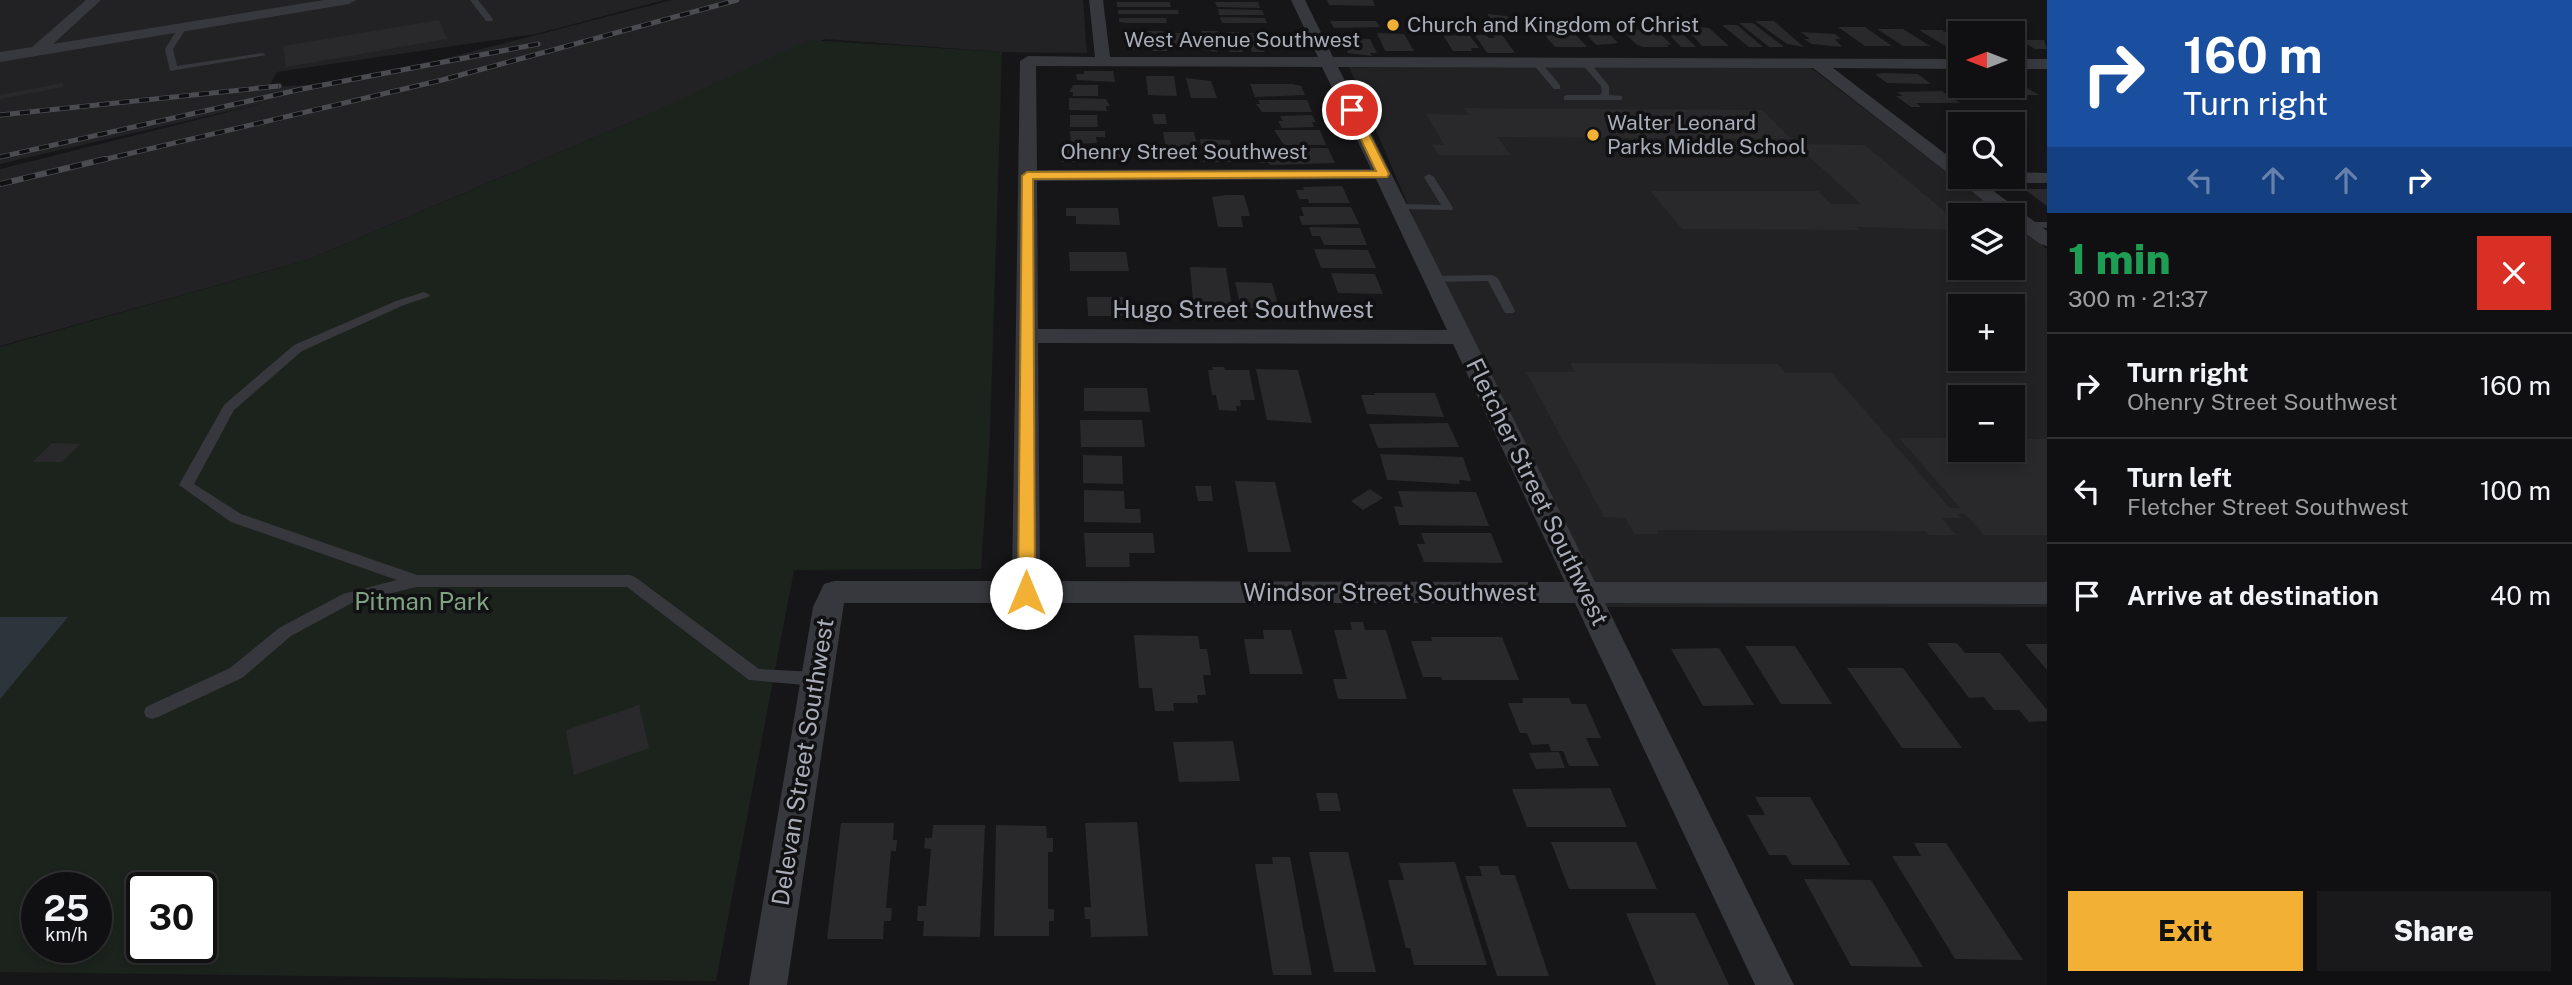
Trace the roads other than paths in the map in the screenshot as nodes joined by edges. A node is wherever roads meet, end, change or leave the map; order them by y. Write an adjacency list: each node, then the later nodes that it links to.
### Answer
1 (94, 0): 8 (street)
2 (349, 0): 7 (street)
3 (474, 0): 6 (lane)
4 (1096, 0): 11 (street)
5 (1298, 0): 12 (street, Fletcher Street Southwest)
6 (489, 19)
7 (183, 27): 8 (street); 9 (lane)
8 (38, 49): 10 (street)
9 (262, 55)
10 (0, 57)
11 (1103, 61): 12 (street, West Avenue Southwest); 25 (street, West Avenue Southwest)
12 (1328, 61): 13 (street, West Avenue Southwest); 24 (street, Fletcher Street Southwest)
13 (1535, 61): 14 (street, West Avenue Southwest); 19 (lane)
14 (1584, 61): 15 (street, West Avenue Southwest); 21 (lane)
15 (1816, 63): 16 (street, West Avenue Southwest); 23 (street)
16 (1948, 64)
17 (2025, 64): 18 (street)
18 (2047, 64)
19 (1558, 87)
20 (1567, 98): 21 (lane)
21 (1601, 98): 22 (lane)
22 (1619, 98)
23 (1948, 164)
24 (1383, 174): 25 (street, Ohenry Street Southwest); 30 (street, Fletcher Street Southwest)
25 (1027, 176): 39 (street)
26 (1429, 177): 30 (lane)
27 (2025, 177): 28 (street)
28 (2047, 178)
29 (1980, 189): 31 (street)
30 (1399, 207): 36 (street, Fletcher Street Southwest)
31 (2026, 225): 32 (lane); 33 (street)
32 (2047, 225)
33 (2047, 240)
34 (1485, 266): 35 (lane)
35 (1492, 278): 36 (lane); 38 (lane)
36 (1433, 279): 40 (street, Fletcher Street Southwest)
37 (424, 295): 41 (lane)
38 (1509, 311)
39 (1025, 336): 40 (street, Hugo Street Southwest); 42 (street)
40 (1461, 337): 43 (street, Fletcher Street Southwest)
41 (415, 580): 45 (lane); 46 (lane)
42 (1026, 593): 43 (street, Windsor Street Southwest); 45 (street, Delevan Street Southwest)
43 (1585, 593): 44 (street, Windsor Street Southwest); 48 (street, Fletcher Street Southwest)
44 (2047, 593)
45 (816, 679): 47 (street, Delevan Street Southwest)
46 (152, 712)
47 (768, 985)
48 (1775, 985)

